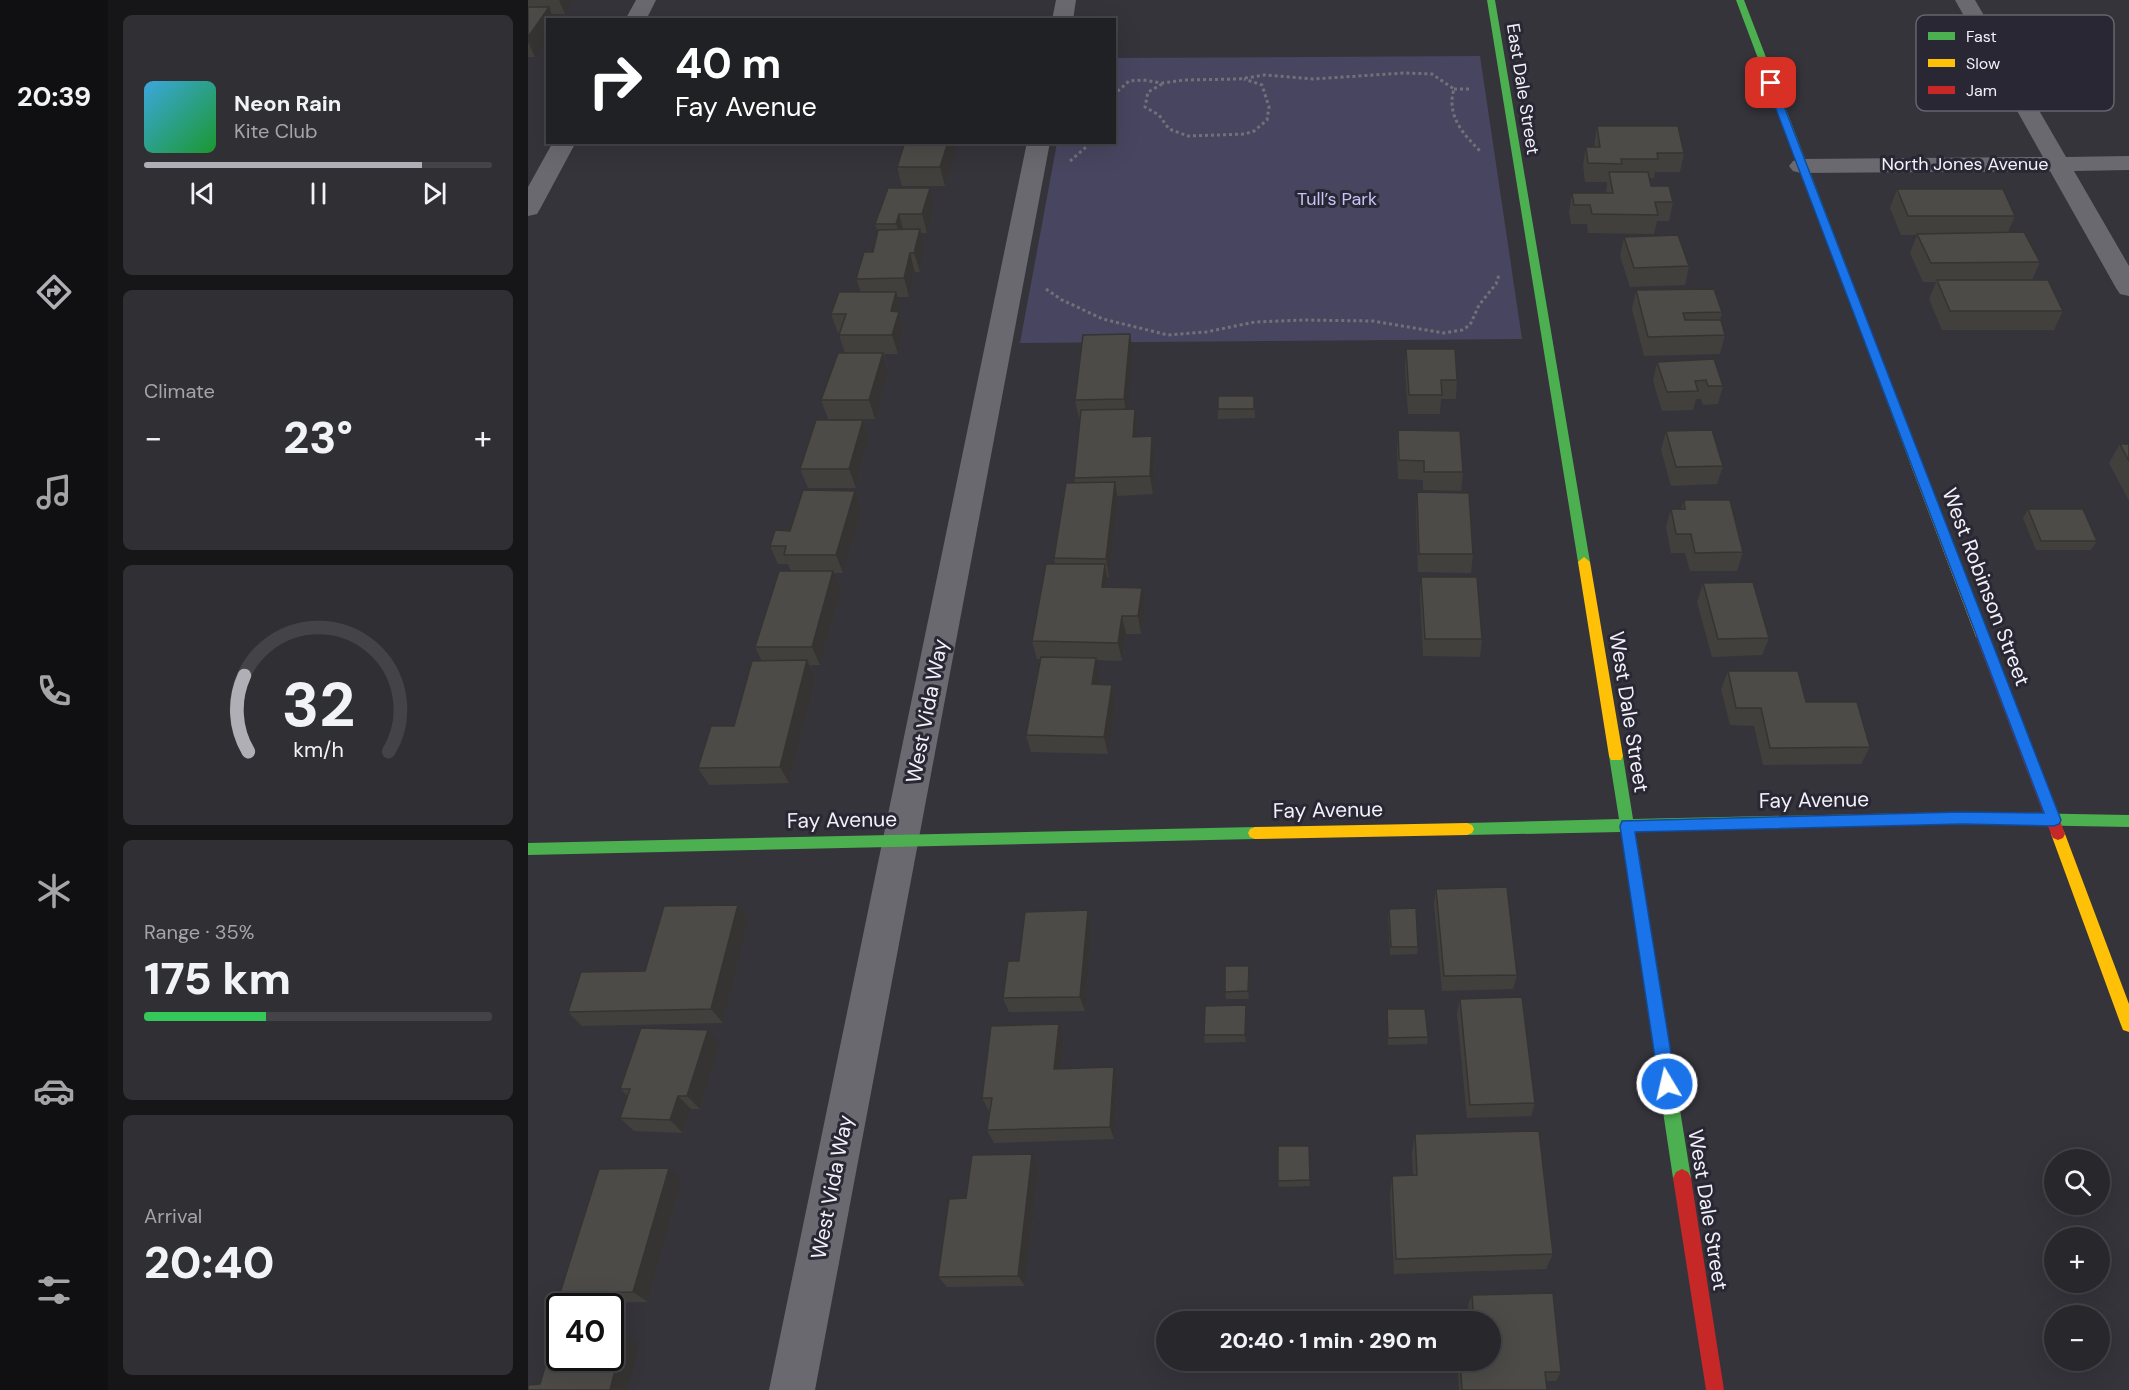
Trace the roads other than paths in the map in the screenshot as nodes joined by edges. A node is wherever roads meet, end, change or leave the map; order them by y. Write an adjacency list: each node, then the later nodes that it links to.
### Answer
1 (646, 0): 7 (street)
2 (1066, 0): 8 (street)
3 (1491, 0): 15 (street, East Dale Street)
4 (1740, 0): 14 (street, West Robinson Street)
5 (1965, 0): 6 (street)
6 (1974, 15)
7 (636, 18)
8 (1062, 18)
9 (2028, 111): 13 (street)
10 (564, 144): 16 (street)
11 (1036, 158): 21 (street, West Vida Way)
12 (2129, 163): 13 (street, North Jones Avenue)
13 (2058, 164): 14 (street, North Jones Avenue); 17 (street)
14 (1802, 166): 18 (street, West Robinson Street)
15 (1520, 184): 20 (street, West Dale Street)
16 (528, 209)
17 (2129, 288)
18 (2054, 820): 19 (street, Fay Avenue); 20 (street, Fay Avenue); 23 (street, West Robinson Street)
19 (2129, 821)
20 (1627, 826): 21 (street, Fay Avenue); 25 (street, West Dale Street)
21 (901, 840): 22 (street, Fay Avenue); 24 (street, West Vida Way)
22 (528, 849)
23 (2129, 1025)
24 (792, 1390)
25 (1715, 1390)

